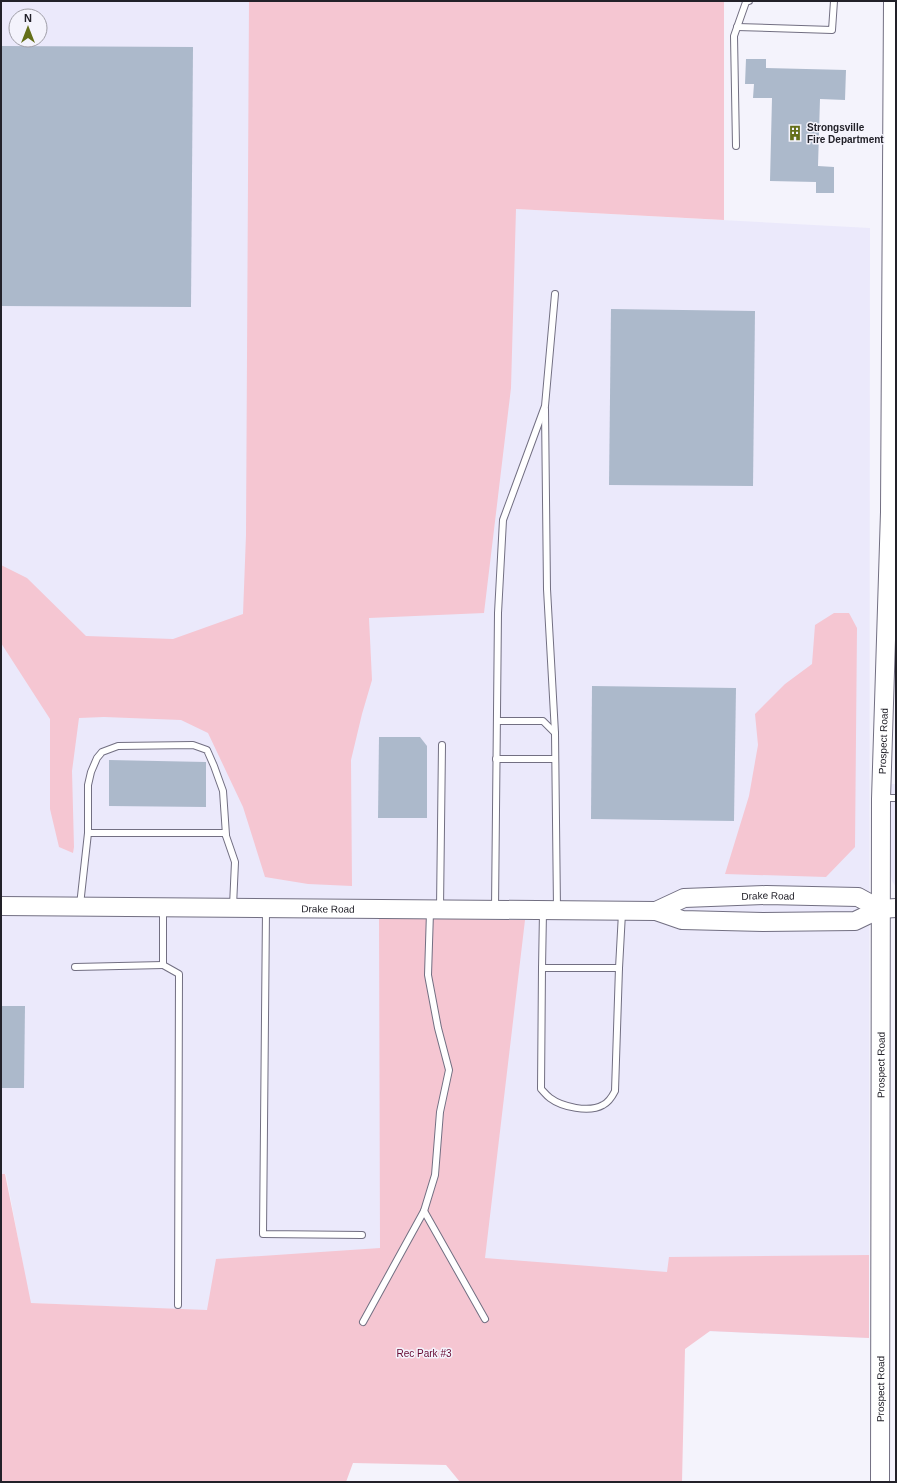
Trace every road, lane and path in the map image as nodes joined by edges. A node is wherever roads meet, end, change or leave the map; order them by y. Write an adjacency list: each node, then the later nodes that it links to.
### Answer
1 (749, 1): 4 (lane)
2 (834, 1): 4 (lane)
3 (893, 1): 13 (street, Prospect Road)
4 (737, 27): 5 (lane)
5 (736, 146)
6 (555, 294): 7 (lane)
7 (545, 406): 8 (lane); 9 (lane)
8 (497, 721): 9 (lane); 11 (lane)
9 (555, 734): 12 (lane)
10 (442, 745): 22 (lane)
11 (496, 759): 12 (lane); 23 (lane)
12 (555, 759): 24 (lane)
13 (888, 798): 21 (street, Prospect Road)
14 (88, 833): 15 (lane); 15 (lane); 17 (lane)
15 (226, 835): 19 (lane)
16 (1, 906): 17 (street, Drake Road)
17 (79, 907): 18 (street, Drake Road)
18 (163, 908): 19 (street, Drake Road); 27 (lane)
19 (232, 908): 20 (street, Drake Road)
20 (266, 908): 22 (street, Drake Road); 32 (lane)
21 (888, 909): 26 (street, Drake Road); 26 (street, Drake Road); 36 (street, Prospect Road)
22 (435, 910): 23 (street, Drake Road); 31 (lane)
23 (495, 910): 24 (street, Drake Road)
24 (550, 911): 25 (street, Drake Road); 29 (lane)
25 (622, 911): 26 (street, Drake Road); 30 (lane)
26 (656, 911)
27 (163, 965): 28 (lane); 33 (lane)
28 (75, 967)
29 (542, 968): 30 (lane); 30 (lane)
30 (619, 968)
31 (424, 1211): 34 (lane); 35 (lane)
32 (362, 1235)
33 (178, 1305)
34 (485, 1319)
35 (363, 1322)
36 (880, 1482)

